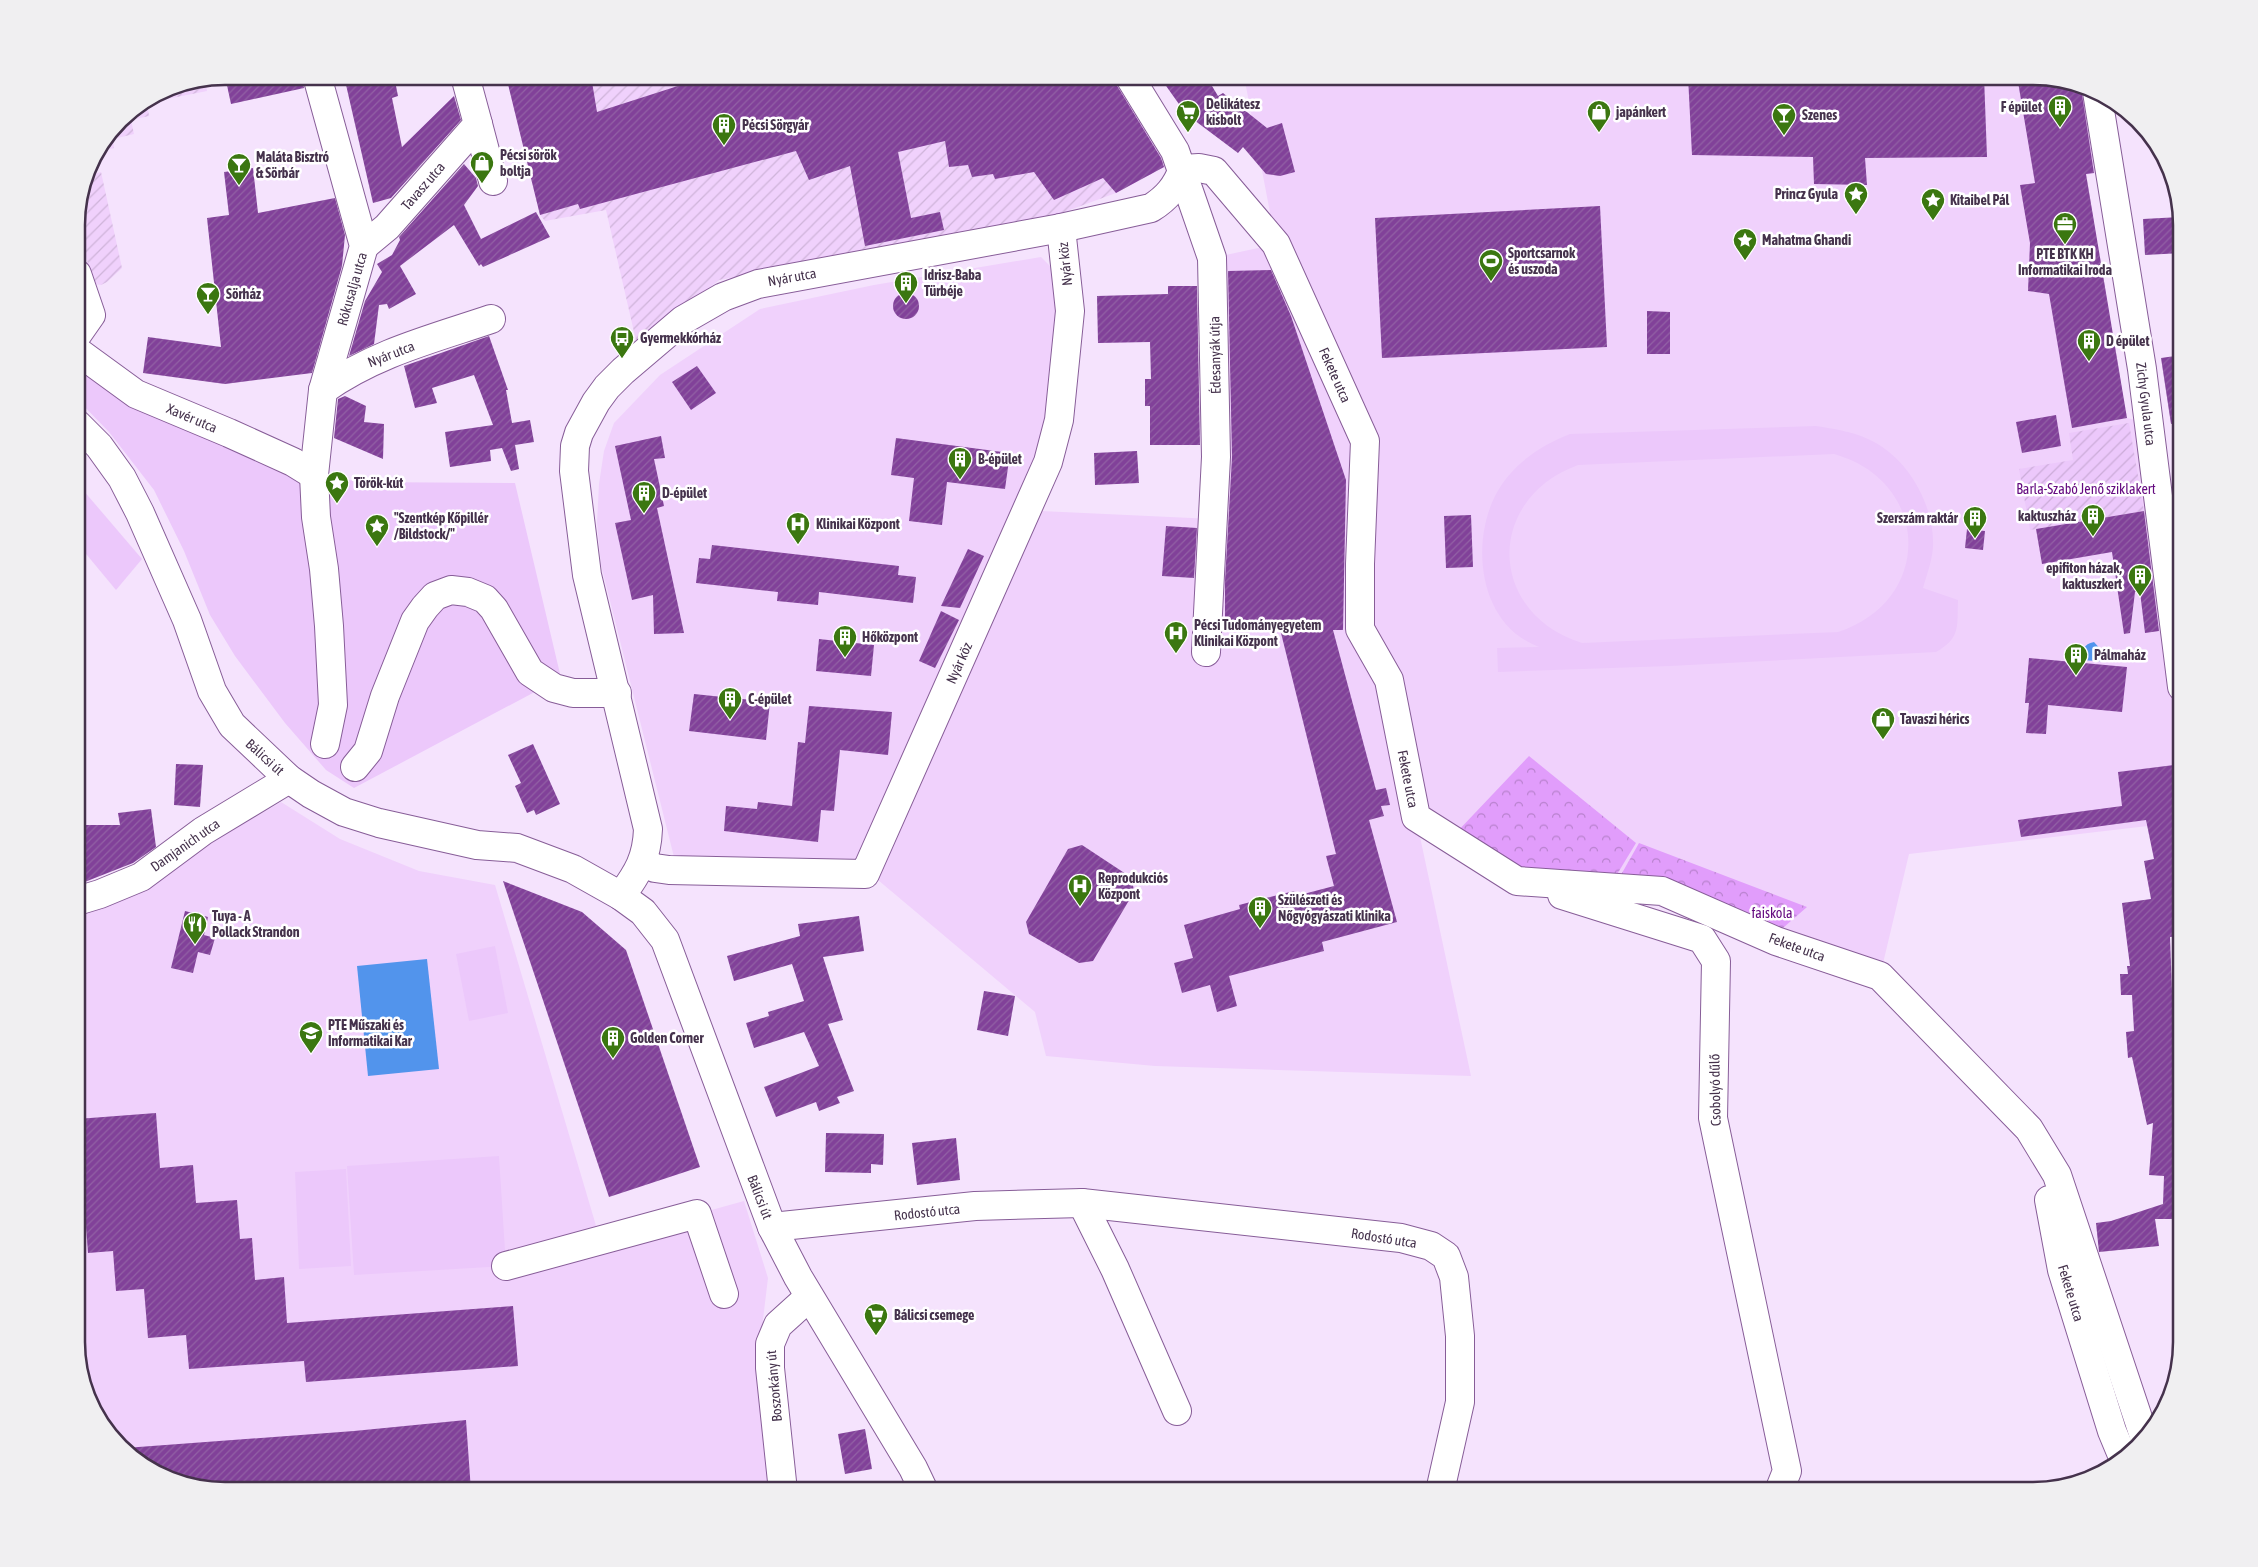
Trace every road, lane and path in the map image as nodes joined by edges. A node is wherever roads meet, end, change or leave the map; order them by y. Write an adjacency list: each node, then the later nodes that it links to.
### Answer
1 (319, 85): 9 (street, Rókusalja utca)
2 (467, 85): 5 (street)
3 (1135, 85): 6 (street, Édesanyák útja)
4 (2098, 101): 17 (street, Zichy Gyula utca)
5 (478, 124): 7 (street); 9 (street, Tavasz utca)
6 (1183, 169): 8 (street, Nyár utca); 18 (street, Édesanyák útja); 24 (street, Fekete utca)
7 (493, 181)
8 (1061, 228): 19 (street, Nyár utca); 23 (street, Nyár köz)
9 (364, 246): 14 (street, Rókusalja utca)
10 (85, 299): 12 (street)
11 (492, 319): 14 (street, Nyár utca)
12 (85, 323)
13 (85, 357): 16 (street, Xavér utca)
14 (323, 390): 16 (street, Rókusalja utca)
15 (85, 433): 22 (street, Bálicsi út)
16 (314, 474): 20 (street, Rókusalja utca)
17 (2173, 615)
18 (1206, 652)
19 (617, 693): 21 (street); 23 (street)
20 (325, 744)
21 (354, 768)
22 (289, 779): 25 (street, Bálicsi út); 26 (street, Damjanich utca)
23 (643, 862): 25 (street)
24 (1517, 881): 27 (street, Fekete utca); 39 (street, Csobolyó dűlő)
25 (621, 896): 29 (street, Bálicsi út)
26 (85, 898)
27 (2029, 1129): 34 (street, Fekete utca); 35 (street, Fekete utca)
28 (1082, 1203): 29 (street, Rodostó utca); 33 (street); 38 (street, Rodostó utca)
29 (772, 1228): 32 (street, Bálicsi út)
30 (506, 1266): 31 (street)
31 (724, 1294)
32 (810, 1297): 36 (street, Boszorkány út); 37 (street, Bálicsi út)
33 (1177, 1411)
34 (2142, 1429)
35 (2120, 1451)
36 (782, 1482)
37 (919, 1482)
38 (1442, 1482)
39 (1782, 1482)

